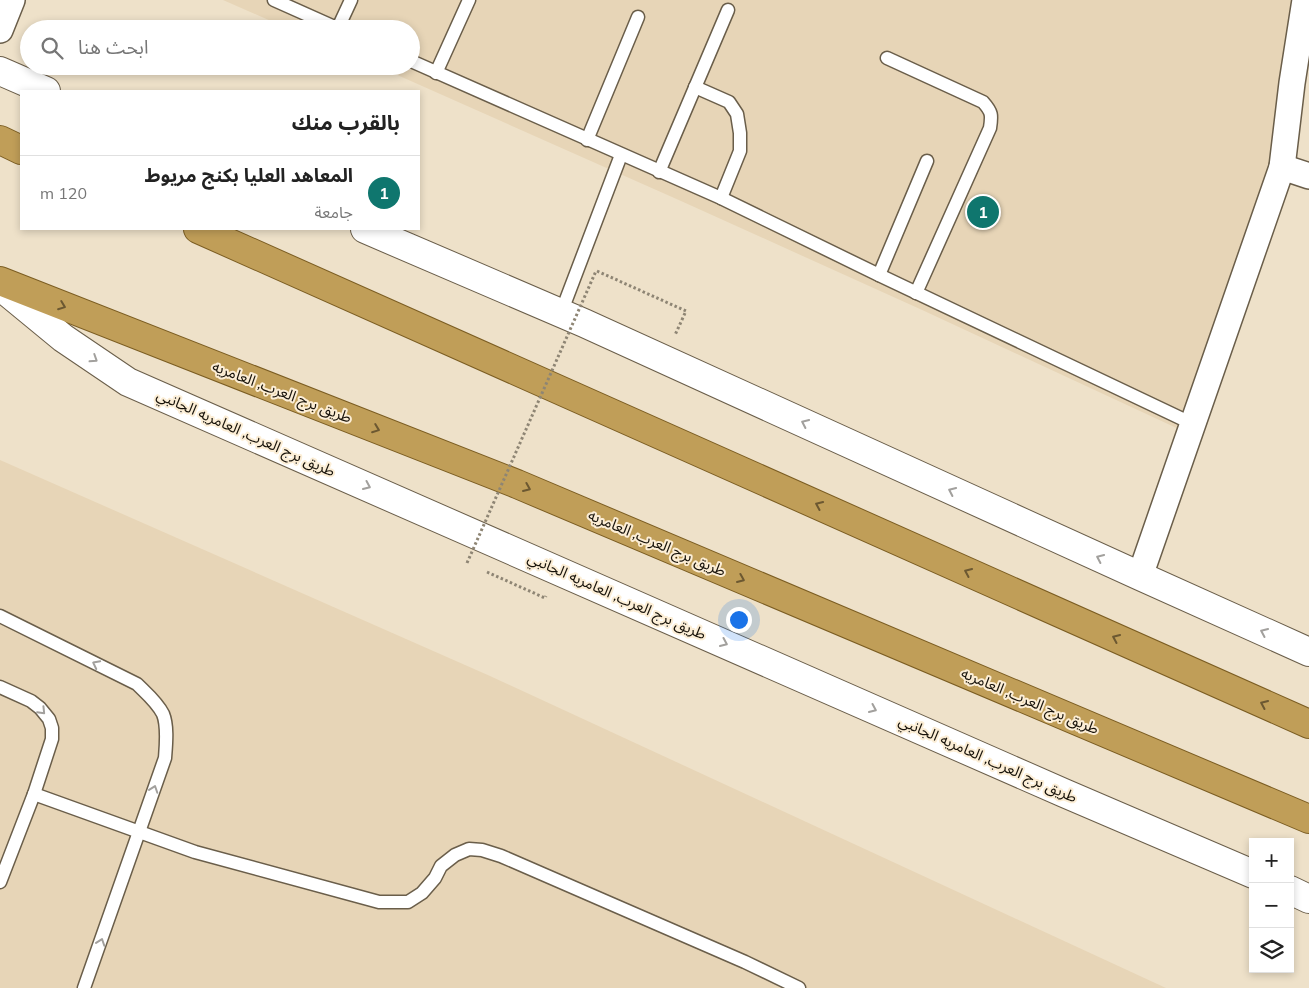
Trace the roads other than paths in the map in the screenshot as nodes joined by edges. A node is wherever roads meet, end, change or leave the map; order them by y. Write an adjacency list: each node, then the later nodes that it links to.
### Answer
1 (12, 0): 10 (street)
2 (274, 0): 8 (lane)
3 (351, 0): 9 (lane)
4 (469, 0): 14 (lane)
5 (1306, 0): 22 (street)
6 (728, 10): 15 (lane)
7 (638, 17): 18 (lane)
8 (320, 20)
9 (342, 20)
10 (0, 30)
11 (887, 58): 31 (lane)
12 (420, 65): 14 (lane)
13 (0, 71): 16 (street)
14 (436, 73): 18 (lane)
15 (695, 87): 23 (lane); 25 (lane)
16 (44, 90)
17 (0, 140): 19 (highway)
18 (587, 140): 20 (lane)
19 (20, 150)
20 (621, 155): 23 (lane); 32 (lane)
21 (927, 161): 28 (lane)
22 (1282, 167): 24 (street); 33 (street)
23 (658, 172): 25 (lane)
24 (1309, 176)
25 (720, 198): 28 (lane)
26 (200, 230): 38 (highway, one-way to 26)
27 (367, 230): 32 (street)
28 (879, 276): 31 (lane)
29 (0, 281): 40 (highway, طريق برج العرب, العامريه, one-way to 40)
30 (0, 286): 42 (street, طريق برج العرب, العامريه الجانبي, one-way to 42)
31 (916, 293): 33 (lane)
32 (561, 313): 34 (street, one-way to 32)
33 (1193, 424): 34 (street)
34 (1140, 576): 36 (street, one-way to 34)
35 (0, 616): 41 (lane, one-way to 35)
36 (1309, 652)
37 (0, 687): 39 (lane, one-way to 39)
38 (1309, 724)
39 (34, 794): 41 (lane); 43 (lane)
40 (1309, 819)
41 (140, 832): 46 (lane, one-way to 41); 47 (lane)
42 (1249, 872)
43 (0, 882)
44 (1294, 892): 45 (street)
45 (1309, 898)
46 (84, 988)
47 (799, 988)

